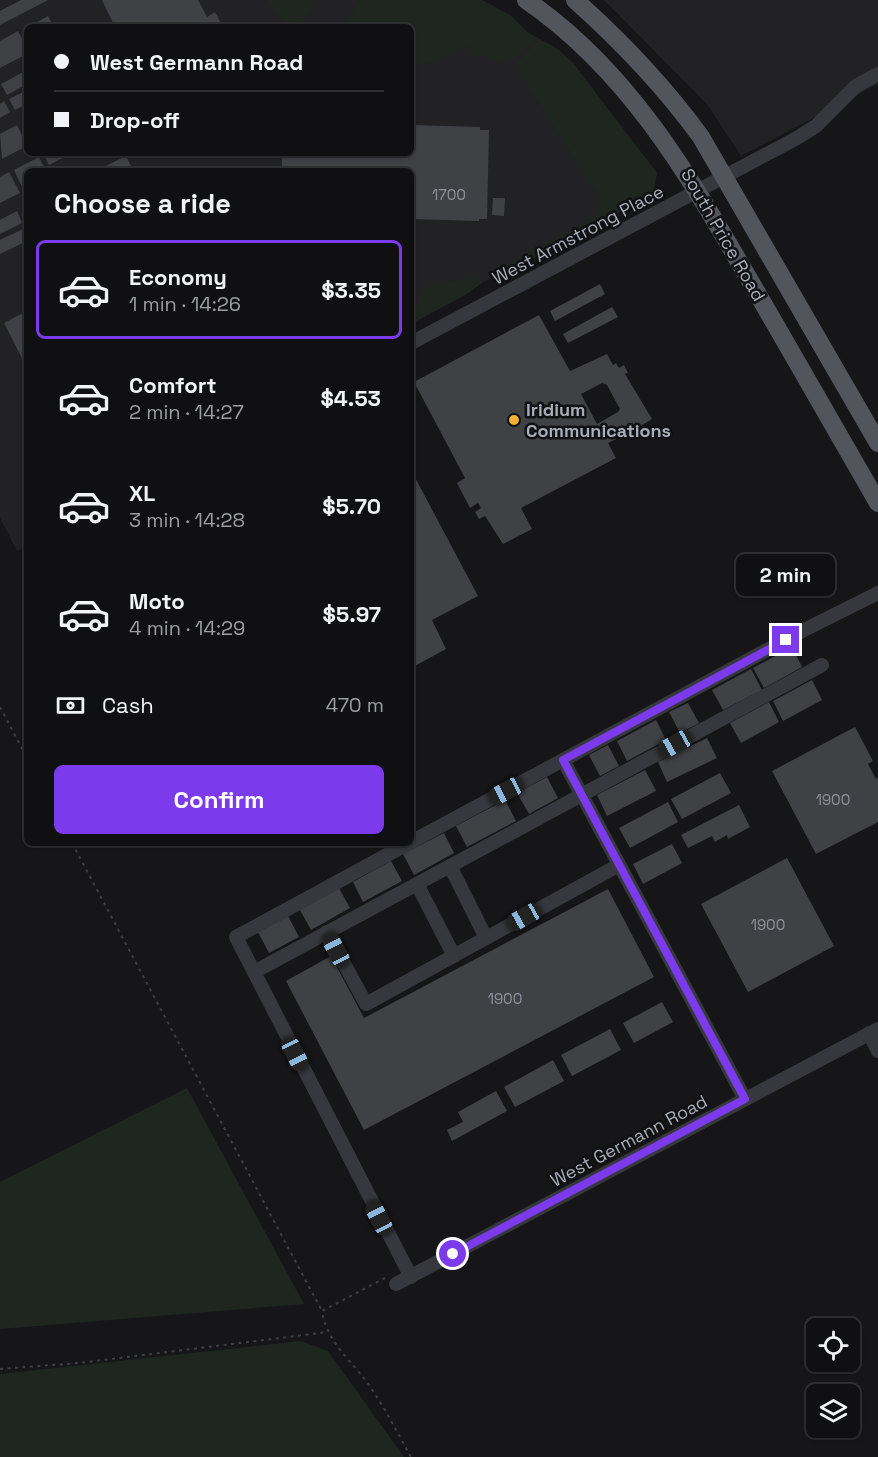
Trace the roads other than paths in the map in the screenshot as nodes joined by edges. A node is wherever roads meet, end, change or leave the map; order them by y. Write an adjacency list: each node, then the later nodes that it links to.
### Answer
1 (526, 0): 5 (main road, South Price Road)
2 (575, 0): 4 (main road, South Price Road)
3 (878, 74): 4 (street, West Armstrong Place)
4 (724, 178): 5 (street, West Armstrong Place); 7 (main road, South Price Road)
5 (698, 192): 6 (street, West Armstrong Place); 8 (main road, South Price Road)
6 (414, 341)
7 (878, 443)
8 (878, 503)
9 (878, 593): 11 (street)
10 (822, 665): 12 (street)
11 (563, 760): 12 (street); 13 (street)
12 (581, 795): 15 (street); 16 (street)
13 (414, 841)
14 (404, 846): 21 (street)
15 (620, 865): 19 (street); 24 (street)
16 (450, 866): 17 (street); 19 (street)
17 (417, 884): 18 (street); 20 (street)
18 (327, 932): 20 (street); 21 (street)
19 (486, 938): 20 (street)
20 (454, 956)
21 (254, 972): 24 (street, West Germann Road)
22 (874, 1031): 23 (street); 24 (street, West Germann Road)
23 (878, 1051)
24 (745, 1099)

